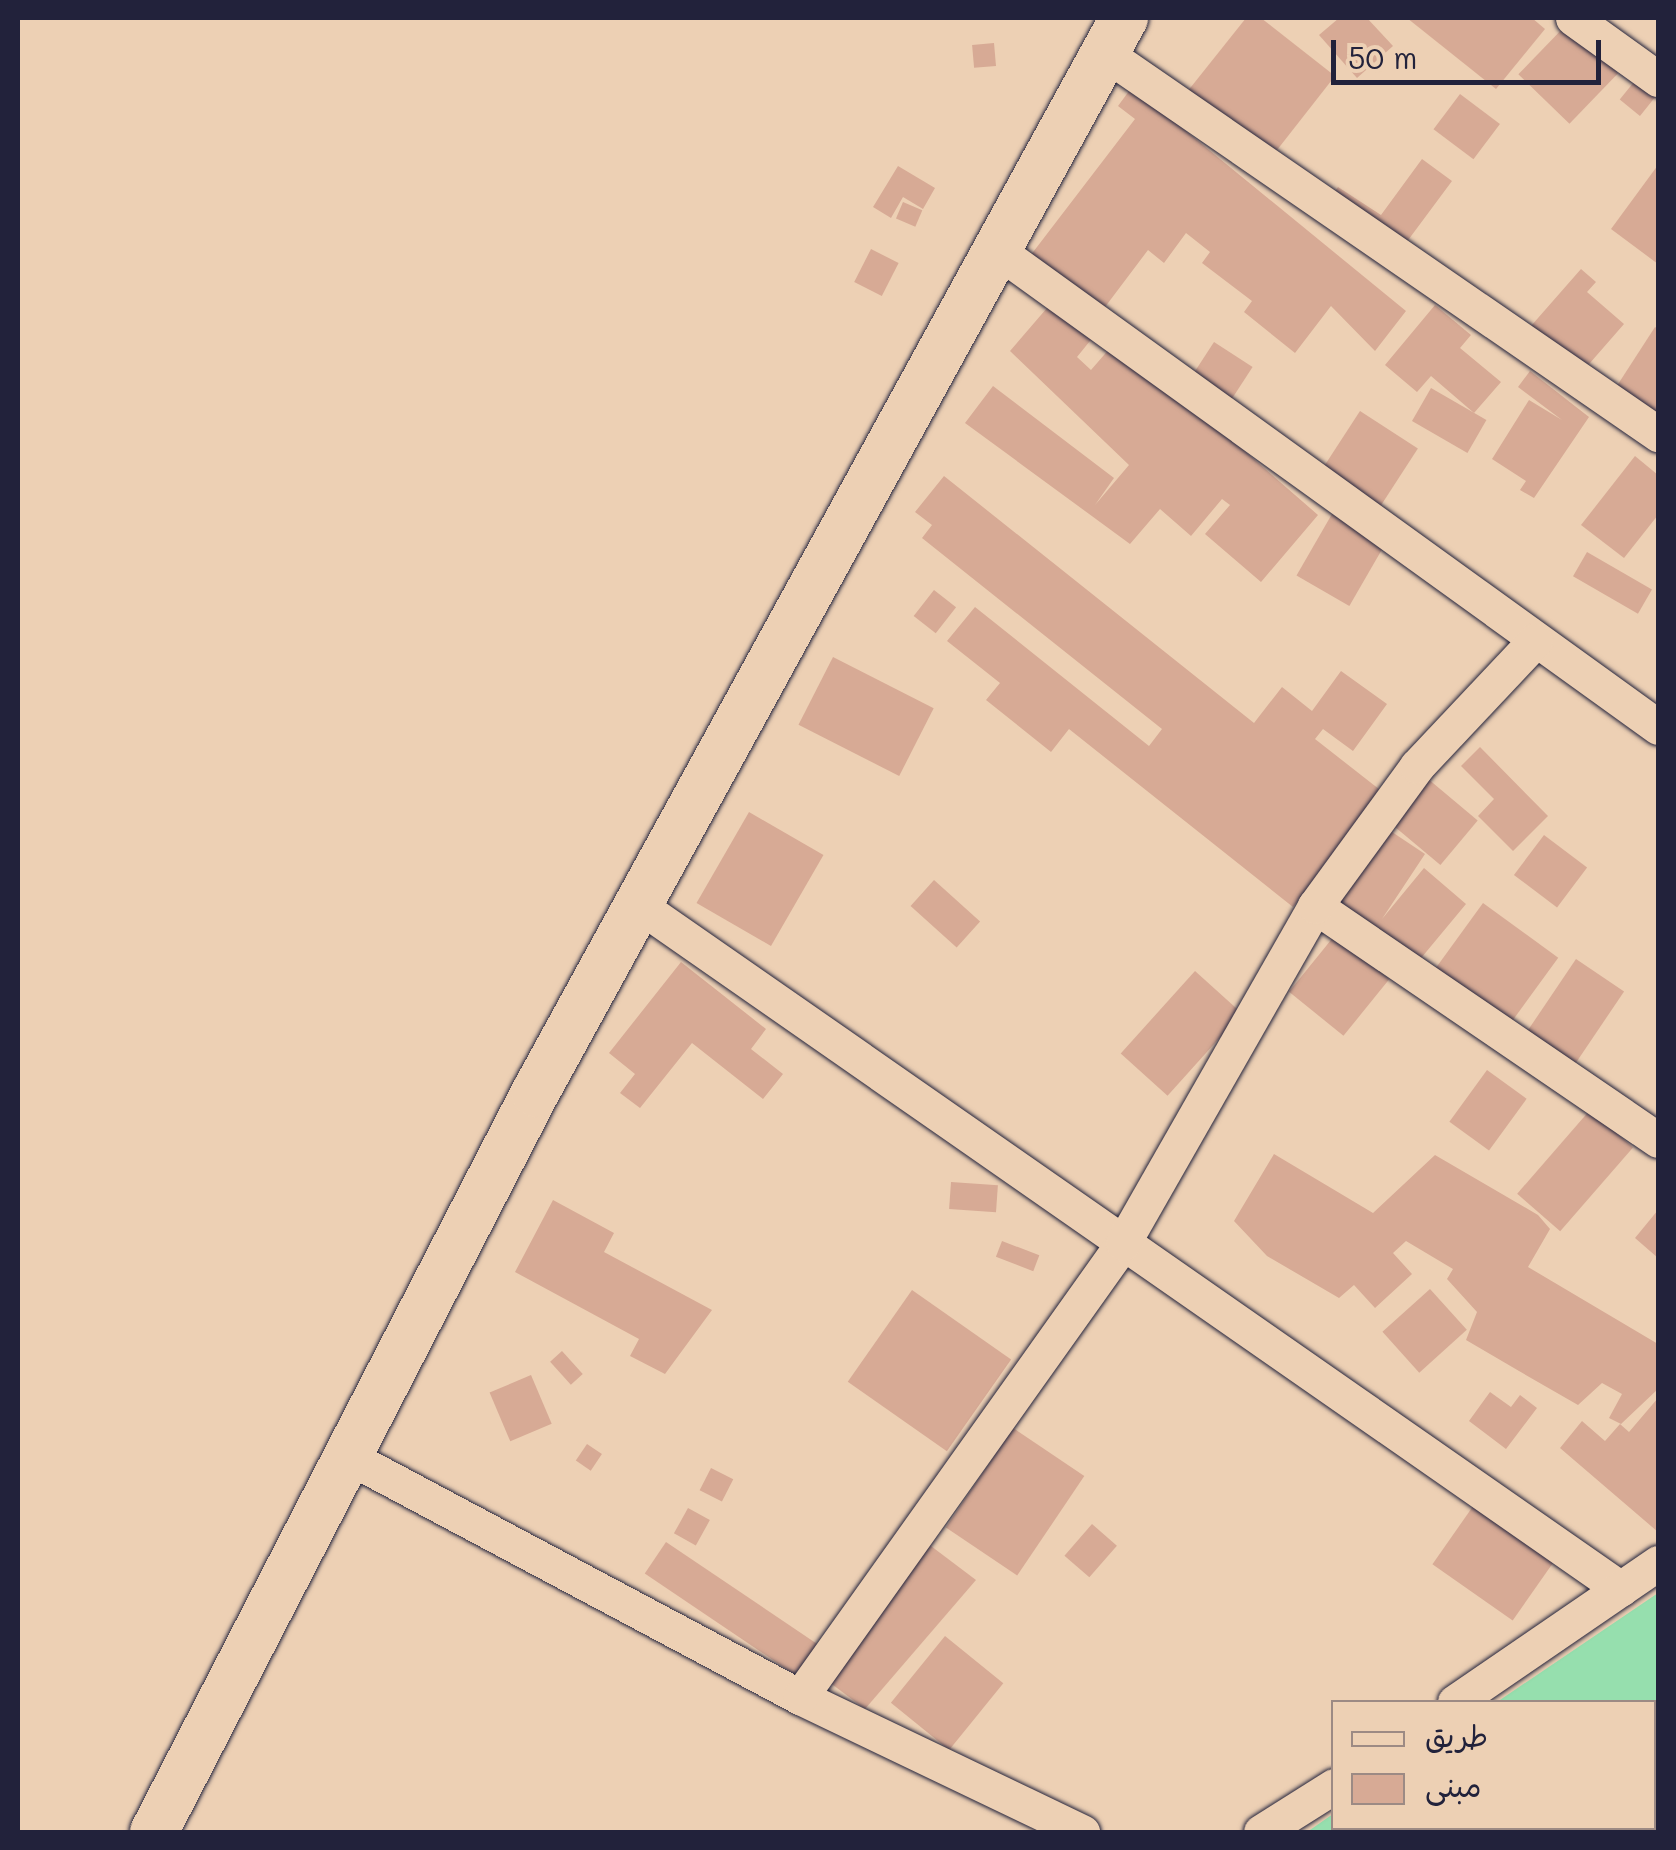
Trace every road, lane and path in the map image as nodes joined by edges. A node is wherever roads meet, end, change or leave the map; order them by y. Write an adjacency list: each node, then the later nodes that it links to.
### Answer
1 (1573, 18): 3 (street)
2 (1116, 37): 4 (main road); 5 (street)
3 (1658, 79)
4 (1002, 253): 6 (street); 8 (main road)
5 (1658, 434)
6 (1535, 641): 7 (street); 9 (street)
7 (1658, 727)
8 (640, 906): 11 (street); 12 (main road)
9 (1315, 906): 10 (street); 11 (street)
10 (1658, 1140)
11 (1123, 1243): 14 (street); 15 (street)
12 (351, 1458): 15 (street); 18 (main road)
13 (1658, 1562): 14 (street)
14 (1621, 1589): 16 (street)
15 (800, 1698): 19 (street)
16 (1458, 1700)
17 (1331, 1788): 20 (street)
18 (154, 1832)
19 (1082, 1832)
20 (1260, 1832)

